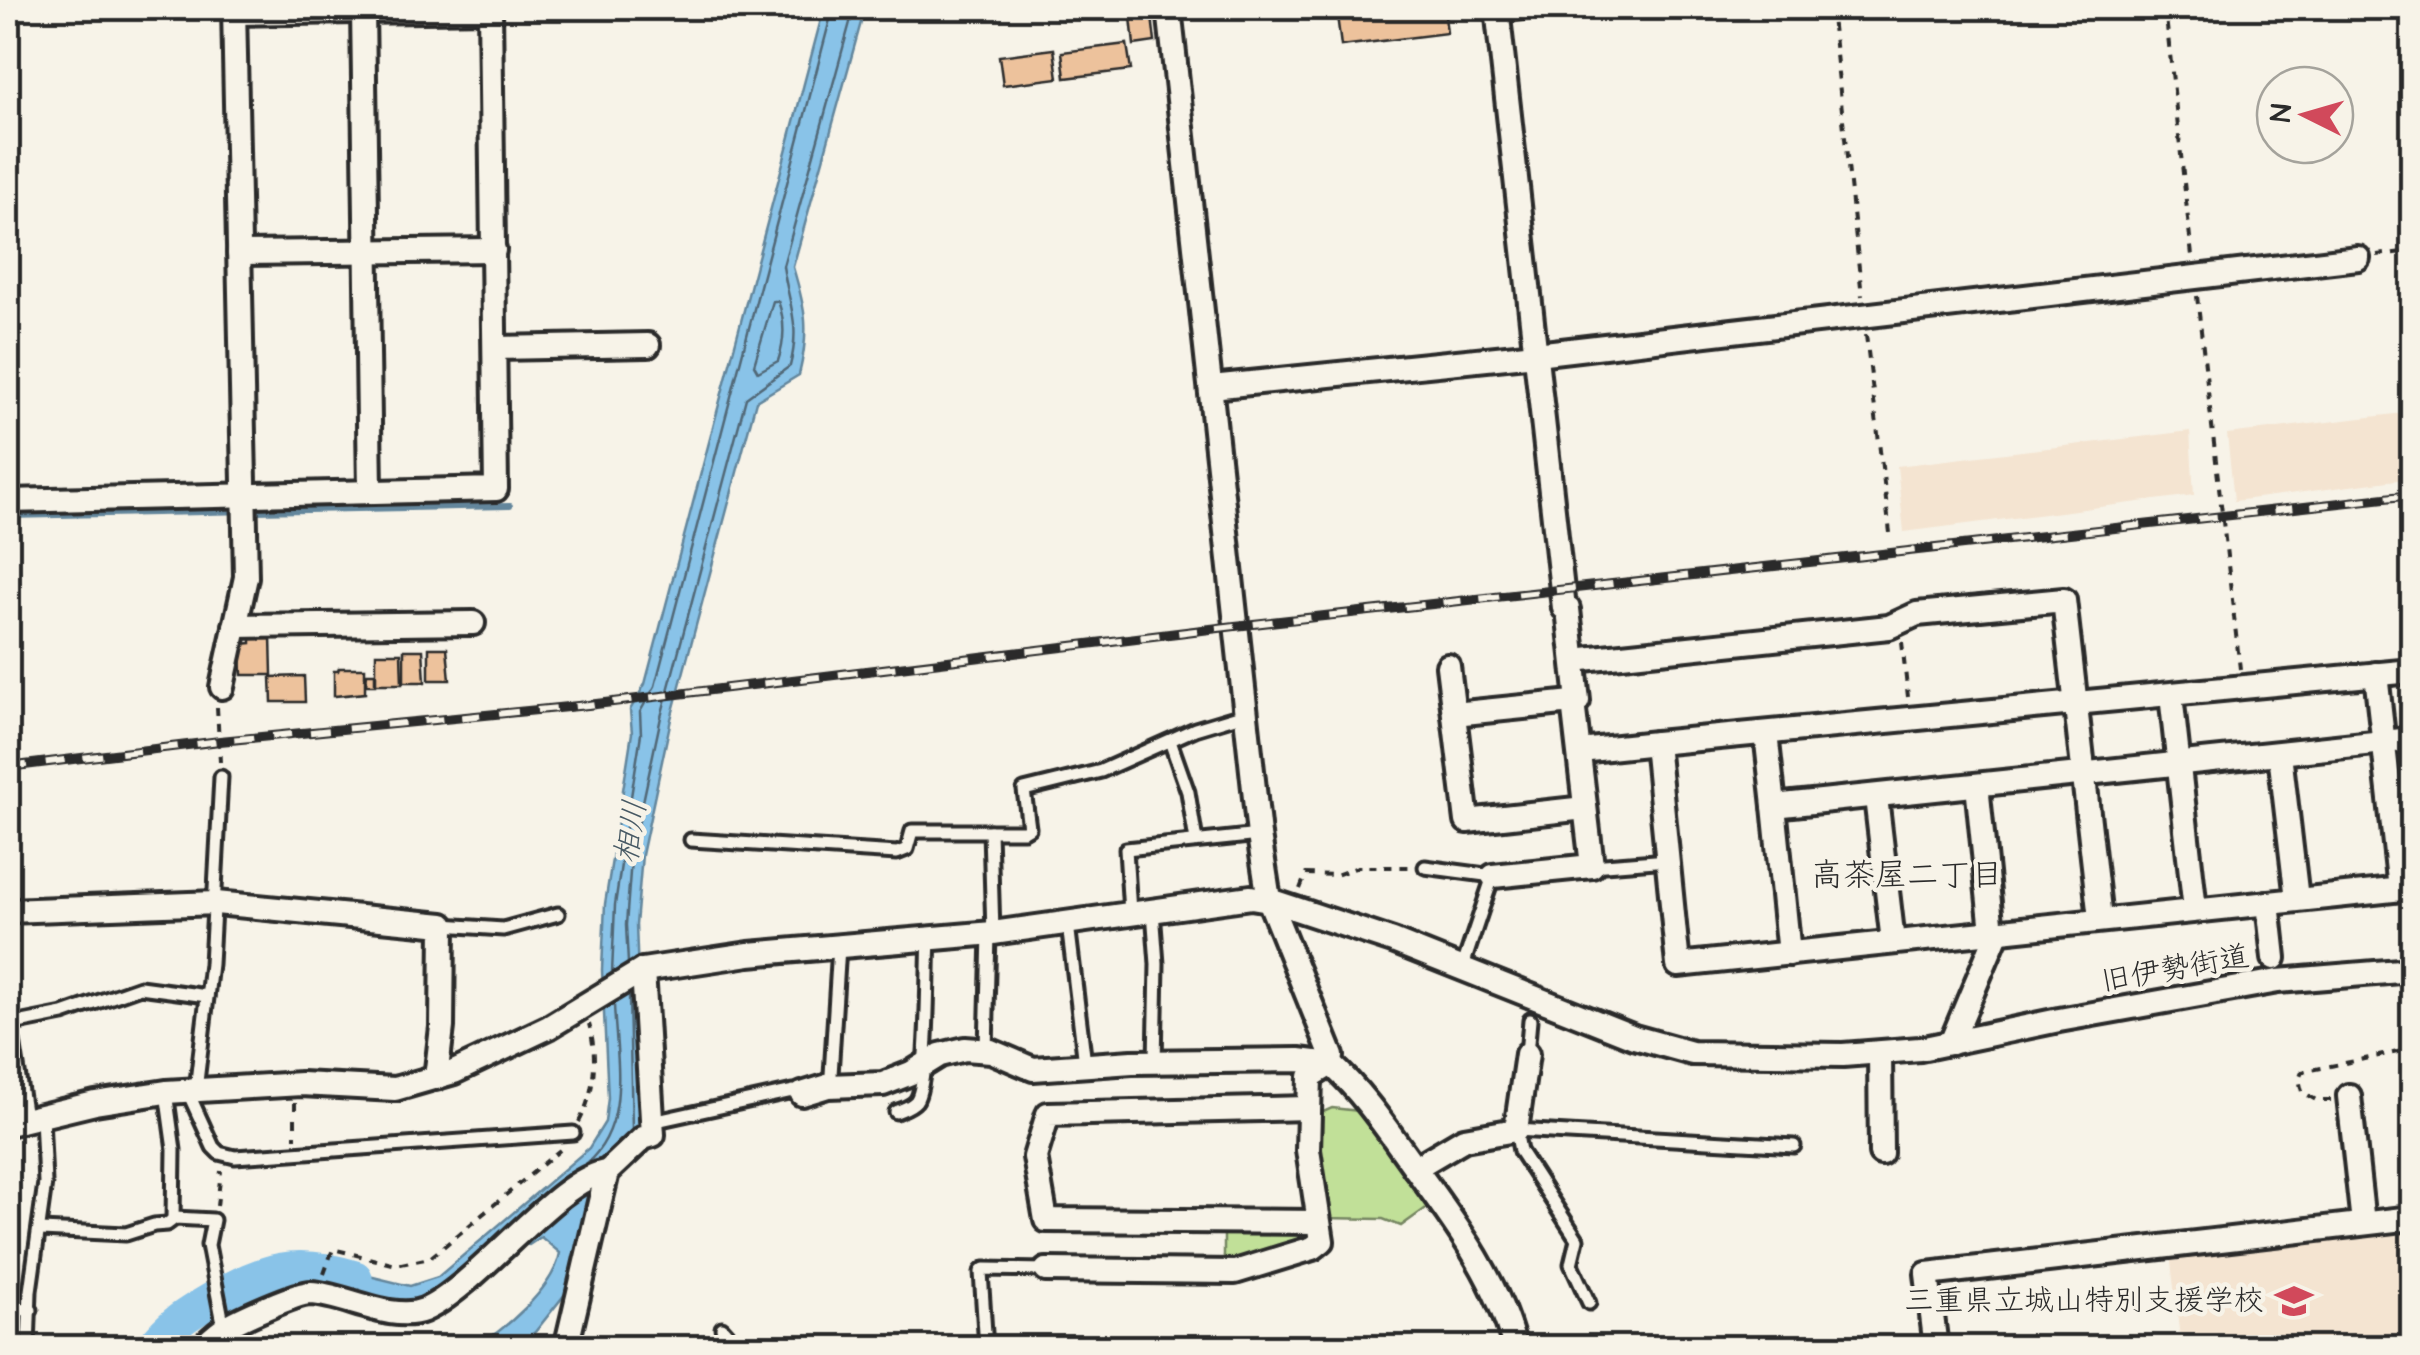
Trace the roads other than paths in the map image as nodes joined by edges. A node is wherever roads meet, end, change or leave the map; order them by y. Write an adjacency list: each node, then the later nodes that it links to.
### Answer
1 (490, 8): 5 (street); 6 (street)
2 (1169, 8): 13 (street)
3 (1497, 8): 12 (street)
4 (234, 10): 5 (street); 8 (street)
5 (363, 10): 7 (street)
6 (494, 250): 7 (street); 11 (street)
7 (367, 252): 8 (street); 14 (street)
8 (238, 253): 16 (street)
9 (2358, 258): 12 (street)
10 (648, 345): 11 (street)
11 (495, 348): 14 (street)
12 (1536, 354): 13 (street); 19 (street)
13 (1211, 388): 27 (street)
14 (370, 490): 16 (street)
15 (8, 502): 16 (street)
16 (244, 505): 18 (street)
17 (473, 623): 18 (street)
18 (235, 626): 23 (street)
19 (1574, 660): 25 (street); 26 (street)
20 (1448, 666): 28 (street)
21 (2412, 671): 22 (street)
22 (2376, 674): 24 (street); 32 (street)
23 (222, 688)
24 (2171, 695): 26 (street); 36 (street)
25 (1574, 702): 28 (street); 34 (street)
26 (2075, 704): 29 (street); 37 (street)
27 (1245, 714): 31 (lane); 44 (street)
28 (1454, 714): 42 (street)
29 (1766, 733): 33 (street); 41 (street)
30 (2412, 739): 32 (street)
31 (1170, 740): 43 (lane); 46 (lane)
32 (2384, 742): 35 (street); 51 (street)
33 (1656, 743): 34 (street); 47 (street)
34 (1580, 751): 42 (street)
35 (2280, 754): 36 (street); 53 (street)
36 (2179, 763): 37 (street); 56 (street)
37 (2083, 774): 39 (street); 60 (street)
38 (221, 777): 55 (lane)
39 (1977, 785): 40 (street); 63 (street)
40 (1876, 797): 41 (street); 66 (street)
41 (1774, 806): 68 (street)
42 (1585, 808): 48 (street)
43 (990, 831): 45 (lane); 64 (lane)
44 (1259, 835): 46 (lane); 52 (street)
45 (691, 840)
46 (1196, 841): 58 (lane)
47 (1668, 860): 48 (lane); 68 (street)
48 (1592, 866): 50 (street)
49 (1425, 867): 50 (lane)
50 (1493, 876): 69 (lane)
51 (2406, 889): 53 (street)
52 (1269, 900): 58 (street, 旧伊勢街道); 69 (street, 旧伊勢街道); 83 (street)
53 (2297, 900): 54 (street)
54 (2268, 902): 56 (street); 72 (street)
55 (216, 903): 57 (street); 62 (street); 73 (lane)
56 (2195, 910): 60 (street)
57 (8, 911)
58 (1142, 912): 61 (street, 旧伊勢街道); 81 (lane)
59 (558, 914): 62 (lane)
60 (2100, 919): 63 (street)
61 (1068, 924): 64 (street, 旧伊勢街道); 82 (lane)
62 (443, 925): 85 (street)
63 (1995, 931): 66 (street); 76 (street)
64 (991, 933): 65 (street, 旧伊勢街道); 78 (lane)
65 (929, 938): 67 (street, 旧伊勢街道); 84 (lane)
66 (1893, 942): 68 (street)
67 (839, 946): 70 (street, 旧伊勢街道); 86 (lane)
68 (1789, 954)
69 (1462, 969): 74 (street, 旧伊勢街道)
70 (644, 970): 85 (street); 92 (street)
71 (2412, 970): 72 (street, 旧伊勢街道)
72 (2276, 971): 76 (street, 旧伊勢街道)
73 (207, 996): 75 (lane); 87 (lane)
74 (1531, 1009): 79 (street, 旧伊勢街道); 80 (lane)
75 (8, 1024)
76 (1951, 1043): 79 (street, 旧伊勢街道)
77 (8, 1044): 91 (street)
78 (986, 1050): 82 (street); 84 (street)
79 (1880, 1053): 96 (street)
80 (1527, 1054): 93 (street)
81 (1155, 1062): 82 (street); 83 (street)
82 (1085, 1064)
83 (1331, 1064): 89 (street); 97 (street)
84 (924, 1065): 86 (street); 90 (lane)
85 (436, 1078): 87 (street)
86 (813, 1090): 92 (lane)
87 (183, 1091): 91 (street); 94 (lane); 100 (lane)
88 (2349, 1096): 102 (street)
89 (1308, 1108): 101 (street); 101 (street)
90 (896, 1112)
91 (23, 1120): 103 (lane)
92 (652, 1122): 98 (street)
93 (1516, 1130): 95 (lane); 97 (street); 105 (lane)
94 (573, 1133)
95 (1794, 1146)
96 (1880, 1153)
97 (1415, 1168): 115 (street)
98 (607, 1172): 108 (street); 112 (street)
99 (2412, 1218): 102 (street)
100 (173, 1220): 103 (lane); 108 (lane)
101 (1318, 1222): 104 (street)
102 (2363, 1224): 116 (street)
103 (41, 1230): 107 (lane)
104 (1046, 1270): 114 (lane)
105 (1589, 1303)
106 (8, 1309): 107 (lane)
107 (31, 1310): 110 (lane)
108 (224, 1328): 111 (street)
109 (722, 1328): 113 (lane)
110 (28, 1348)
111 (202, 1348)
112 (566, 1348)
113 (740, 1348)
114 (986, 1348)
115 (1515, 1348)
116 (1936, 1348)

